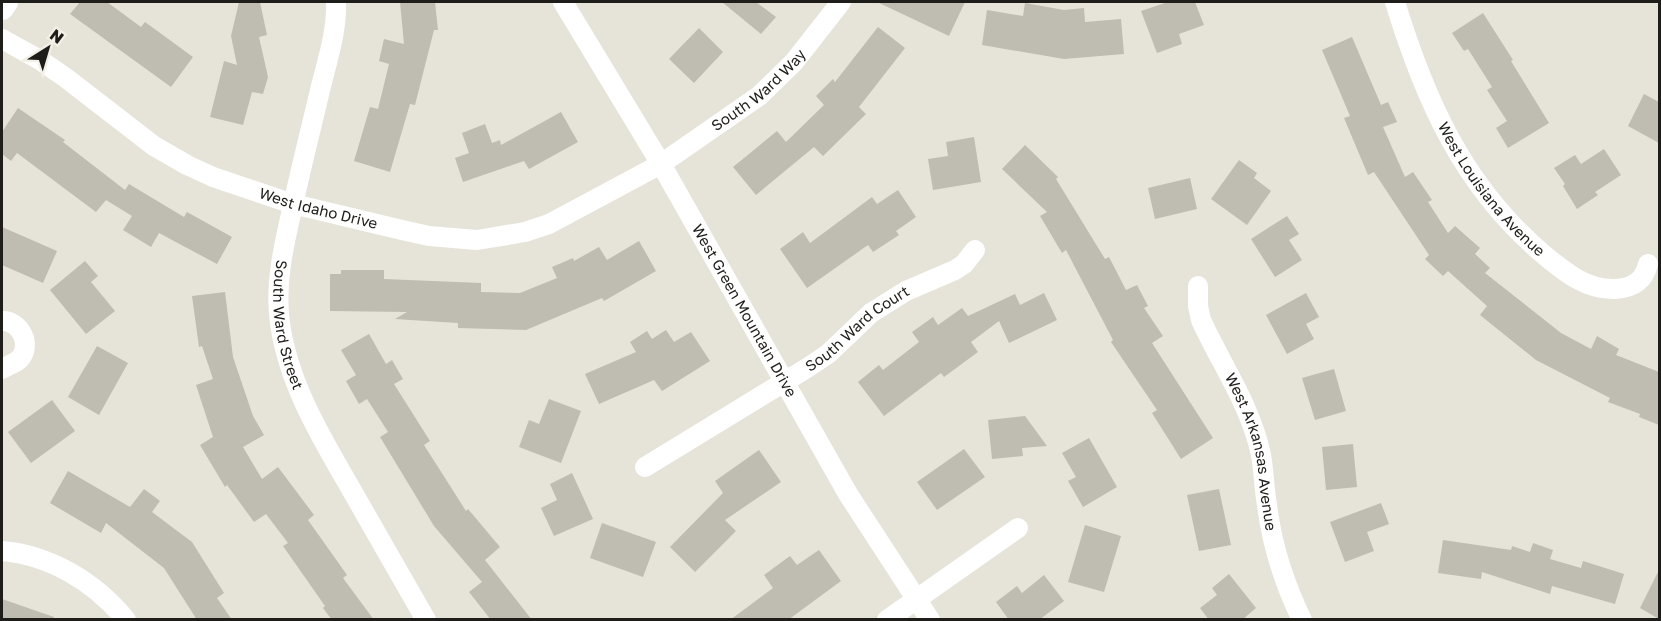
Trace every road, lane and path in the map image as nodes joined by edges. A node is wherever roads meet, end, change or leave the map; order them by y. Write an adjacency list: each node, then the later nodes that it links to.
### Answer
1 (6, 2): 6 (street)
2 (336, 2): 9 (street, South Ward Street)
3 (563, 2): 8 (street, West Green Mountain Drive)
4 (841, 2): 8 (street, South Ward Way)
5 (1395, 2): 11 (street, West Louisiana Avenue)
6 (2, 8)
7 (2, 39): 9 (street, West Idaho Drive)
8 (661, 164): 9 (street, West Idaho Drive); 15 (street, West Green Mountain Drive)
9 (293, 204): 21 (street, South Ward Street)
10 (975, 250): 15 (street, South Ward Court)
11 (1648, 264)
12 (1198, 286): 24 (street, West Arkansas Avenue)
13 (2, 321): 14 (street)
14 (2, 369)
15 (785, 382): 16 (street, South Ward Court); 19 (street, West Green Mountain Drive)
16 (645, 467)
17 (1018, 528): 19 (street)
18 (2, 551): 20 (street)
19 (916, 599): 22 (street); 23 (street, West Green Mountain Drive)
20 (126, 620)
21 (426, 620)
22 (887, 620)
23 (930, 620)
24 (1302, 620)

